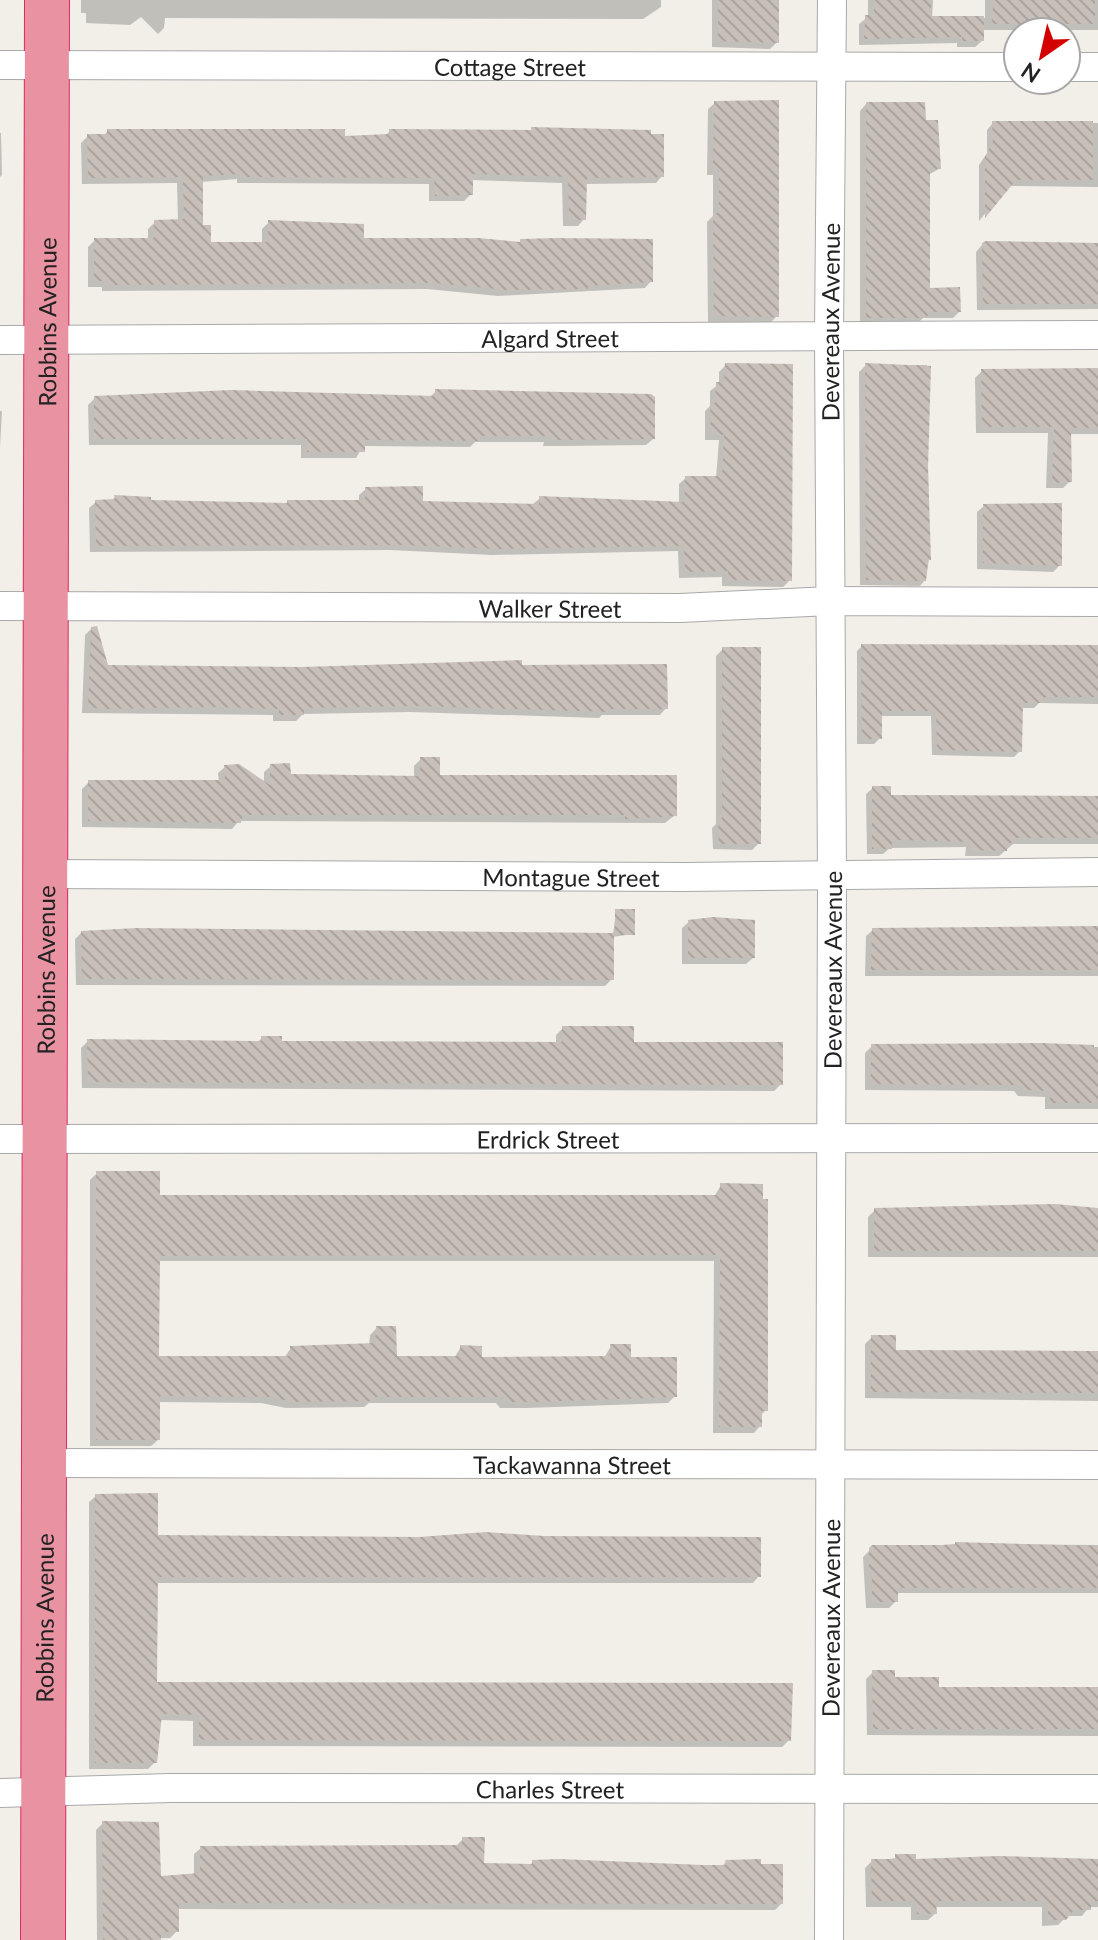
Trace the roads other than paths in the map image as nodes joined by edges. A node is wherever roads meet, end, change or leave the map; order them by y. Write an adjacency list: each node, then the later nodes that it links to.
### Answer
1 (47, 0): 4 (highway, Robbins Avenue)
2 (832, 0): 5 (street, Devereaux Avenue)
3 (0, 65): 4 (street, Cottage Street)
4 (47, 65): 5 (street, Cottage Street); 10 (highway, Robbins Avenue)
5 (832, 67): 6 (street, Cottage Street); 7 (street, Devereaux Avenue)
6 (1002, 67)
7 (829, 334): 8 (street, Algard Street); 10 (street, Algard Street); 11 (street, Devereaux Avenue)
8 (1098, 335)
9 (0, 340): 10 (street, Algard Street)
10 (47, 340): 14 (highway, Robbins Avenue)
11 (830, 601): 12 (street, Walker Street); 14 (street, Walker Street); 17 (street, Devereaux Avenue)
12 (1098, 602)
13 (0, 606): 14 (street, Walker Street)
14 (46, 607): 16 (highway, Robbins Avenue)
15 (1098, 872): 17 (street, Montague Street)
16 (45, 874): 17 (street, Montague Street); 21 (highway, Robbins Avenue)
17 (832, 877): 18 (street, Devereaux Avenue)
18 (831, 1137): 19 (street, Erdrick Street); 21 (street, Erdrick Street); 23 (street, Devereaux Avenue)
19 (1098, 1138)
20 (0, 1139): 21 (street, Erdrick Street)
21 (44, 1139): 22 (highway, Robbins Avenue)
22 (46, 1463): 23 (street, Tackawanna Street); 27 (highway, Robbins Avenue)
23 (829, 1463): 24 (street, Tackawanna Street); 25 (street, Devereaux Avenue)
24 (1098, 1465)
25 (828, 1789): 26 (street, Charles Street); 27 (street, Charles Street); 30 (street, Devereaux Avenue)
26 (1098, 1789)
27 (43, 1791): 28 (street, Charles Street); 29 (highway, Robbins Avenue)
28 (0, 1793)
29 (43, 1940)
30 (829, 1940)

